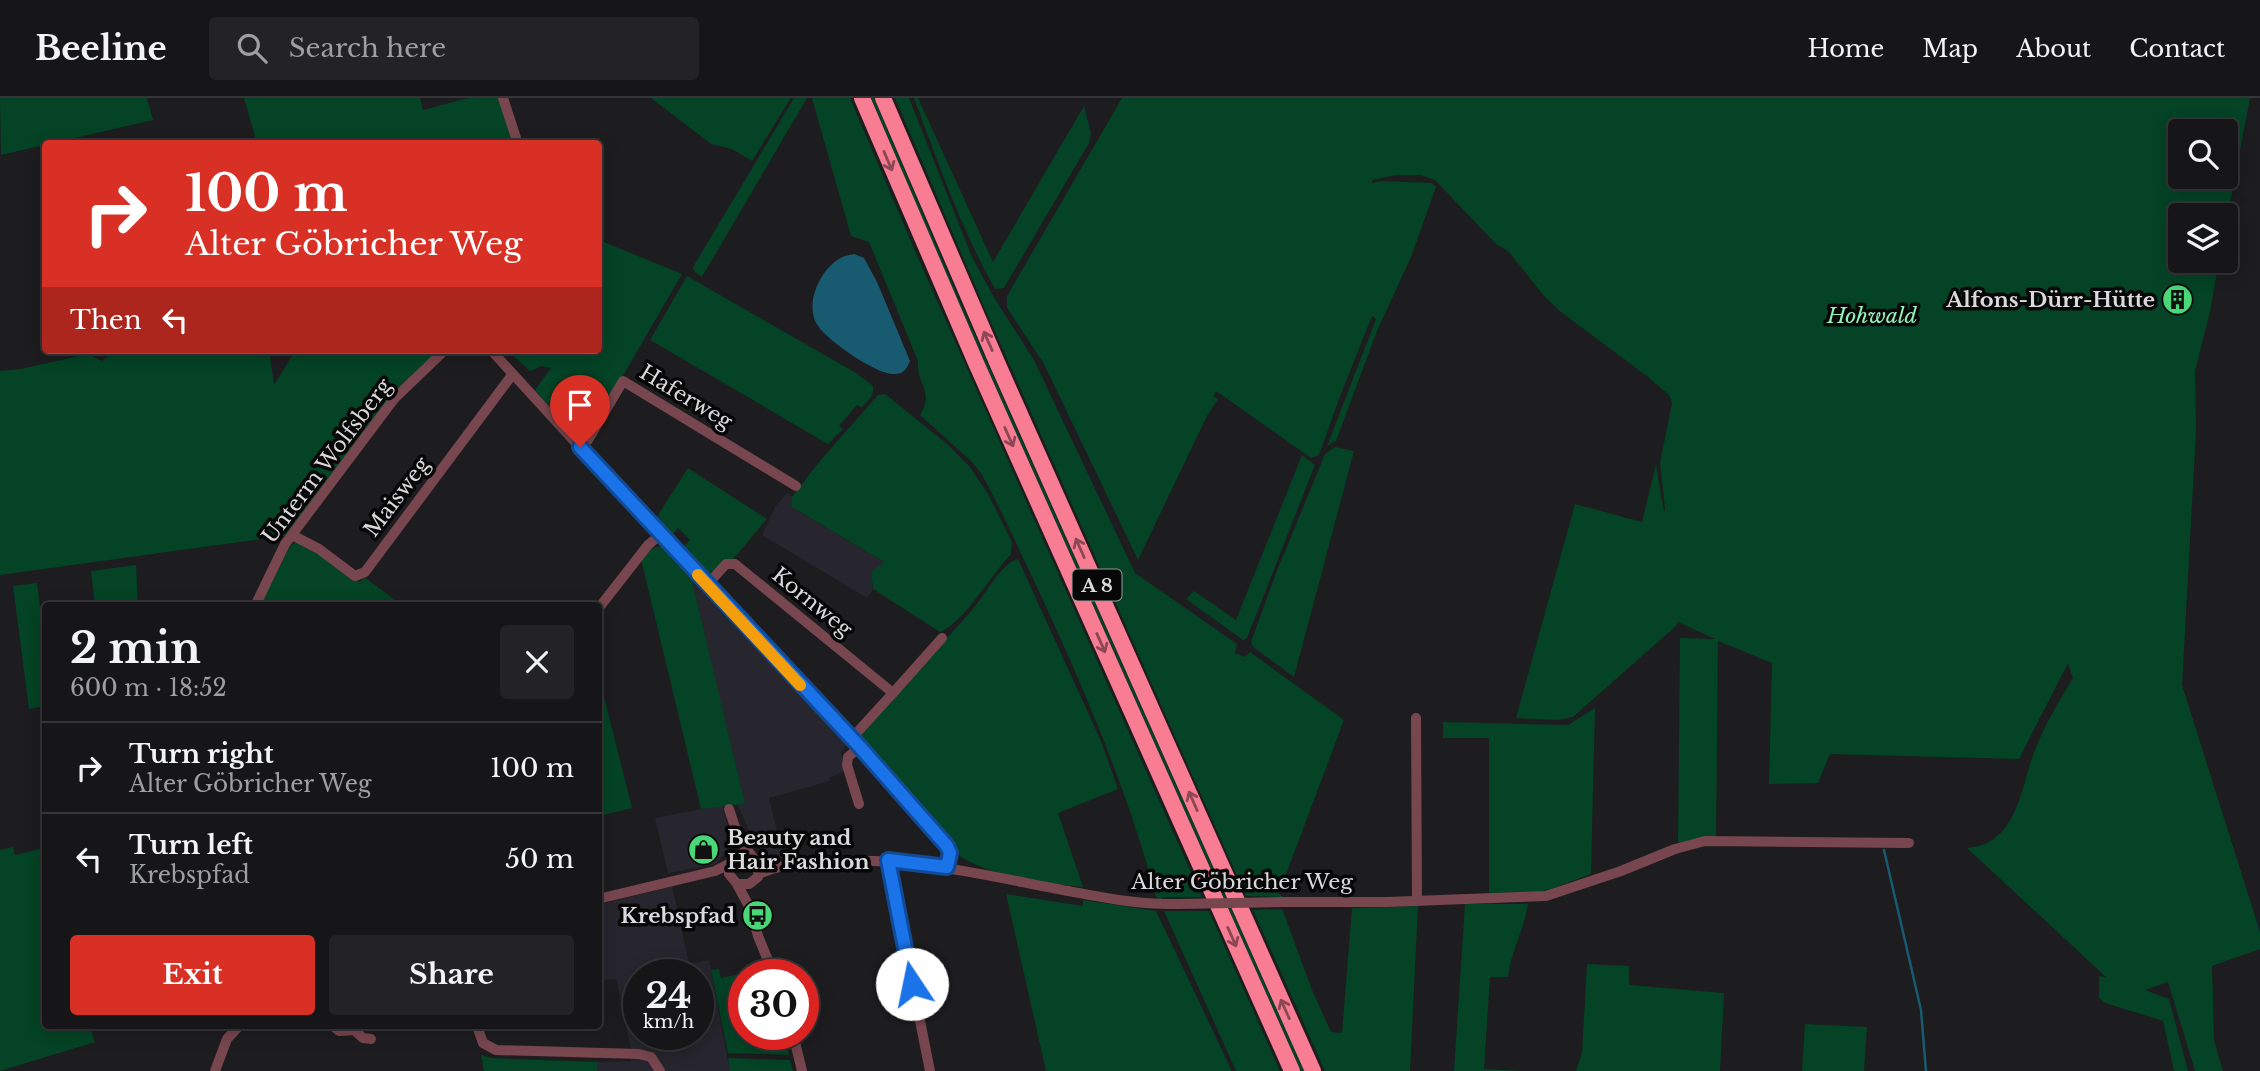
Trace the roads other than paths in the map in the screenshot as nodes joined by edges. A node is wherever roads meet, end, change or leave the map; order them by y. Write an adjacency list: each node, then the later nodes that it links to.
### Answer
1 (503, 98): 4 (street)
2 (862, 98): 43 (highway, A 8, one-way to 43)
3 (883, 98): 44 (highway, A 8, one-way to 3)
4 (517, 140)
5 (441, 354): 10 (street, Unterm Wolfsberg)
6 (494, 354): 7 (street)
7 (512, 375): 8 (street); 10 (street, Maisweg)
8 (580, 447): 9 (street, Haferweg); 11 (street)
9 (796, 486)
10 (292, 535): 13 (street, Unterm Wolfsberg)
11 (660, 535): 12 (street); 14 (street)
12 (707, 585): 16 (street, Kornweg); 18 (street)
13 (257, 602)
14 (602, 604)
15 (942, 638): 16 (street)
16 (893, 693): 18 (street)
17 (1416, 718): 31 (street)
18 (856, 743): 19 (street); 27 (street)
19 (859, 804)
20 (729, 809): 21 (street)
21 (739, 839): 23 (street); 25 (street)
22 (1909, 843): 31 (street, Alter Göbricher Weg)
23 (754, 858): 25 (street); 26 (street, Alter Göbricher Weg); 28 (street)
24 (888, 860): 26 (street, Alter Göbricher Weg); 27 (street, Alter Göbricher Weg); 42 (street)
25 (731, 865): 29 (street); 30 (street)
26 (776, 867): 28 (street, Alter Göbricher Weg)
27 (947, 867): 31 (street, Alter Göbricher Weg, bridge)
28 (755, 878): 29 (street); 32 (street)
29 (737, 884): 32 (street)
30 (602, 898)
31 (1417, 901)
32 (750, 908): 33 (street)
33 (767, 959)
34 (237, 1029): 39 (street)
35 (337, 1029): 37 (street)
36 (478, 1029): 40 (street)
37 (371, 1039)
38 (797, 1050): 41 (street)
39 (215, 1071)
40 (660, 1071)
41 (802, 1071)
42 (930, 1071)
43 (1292, 1071)
44 (1313, 1071)

